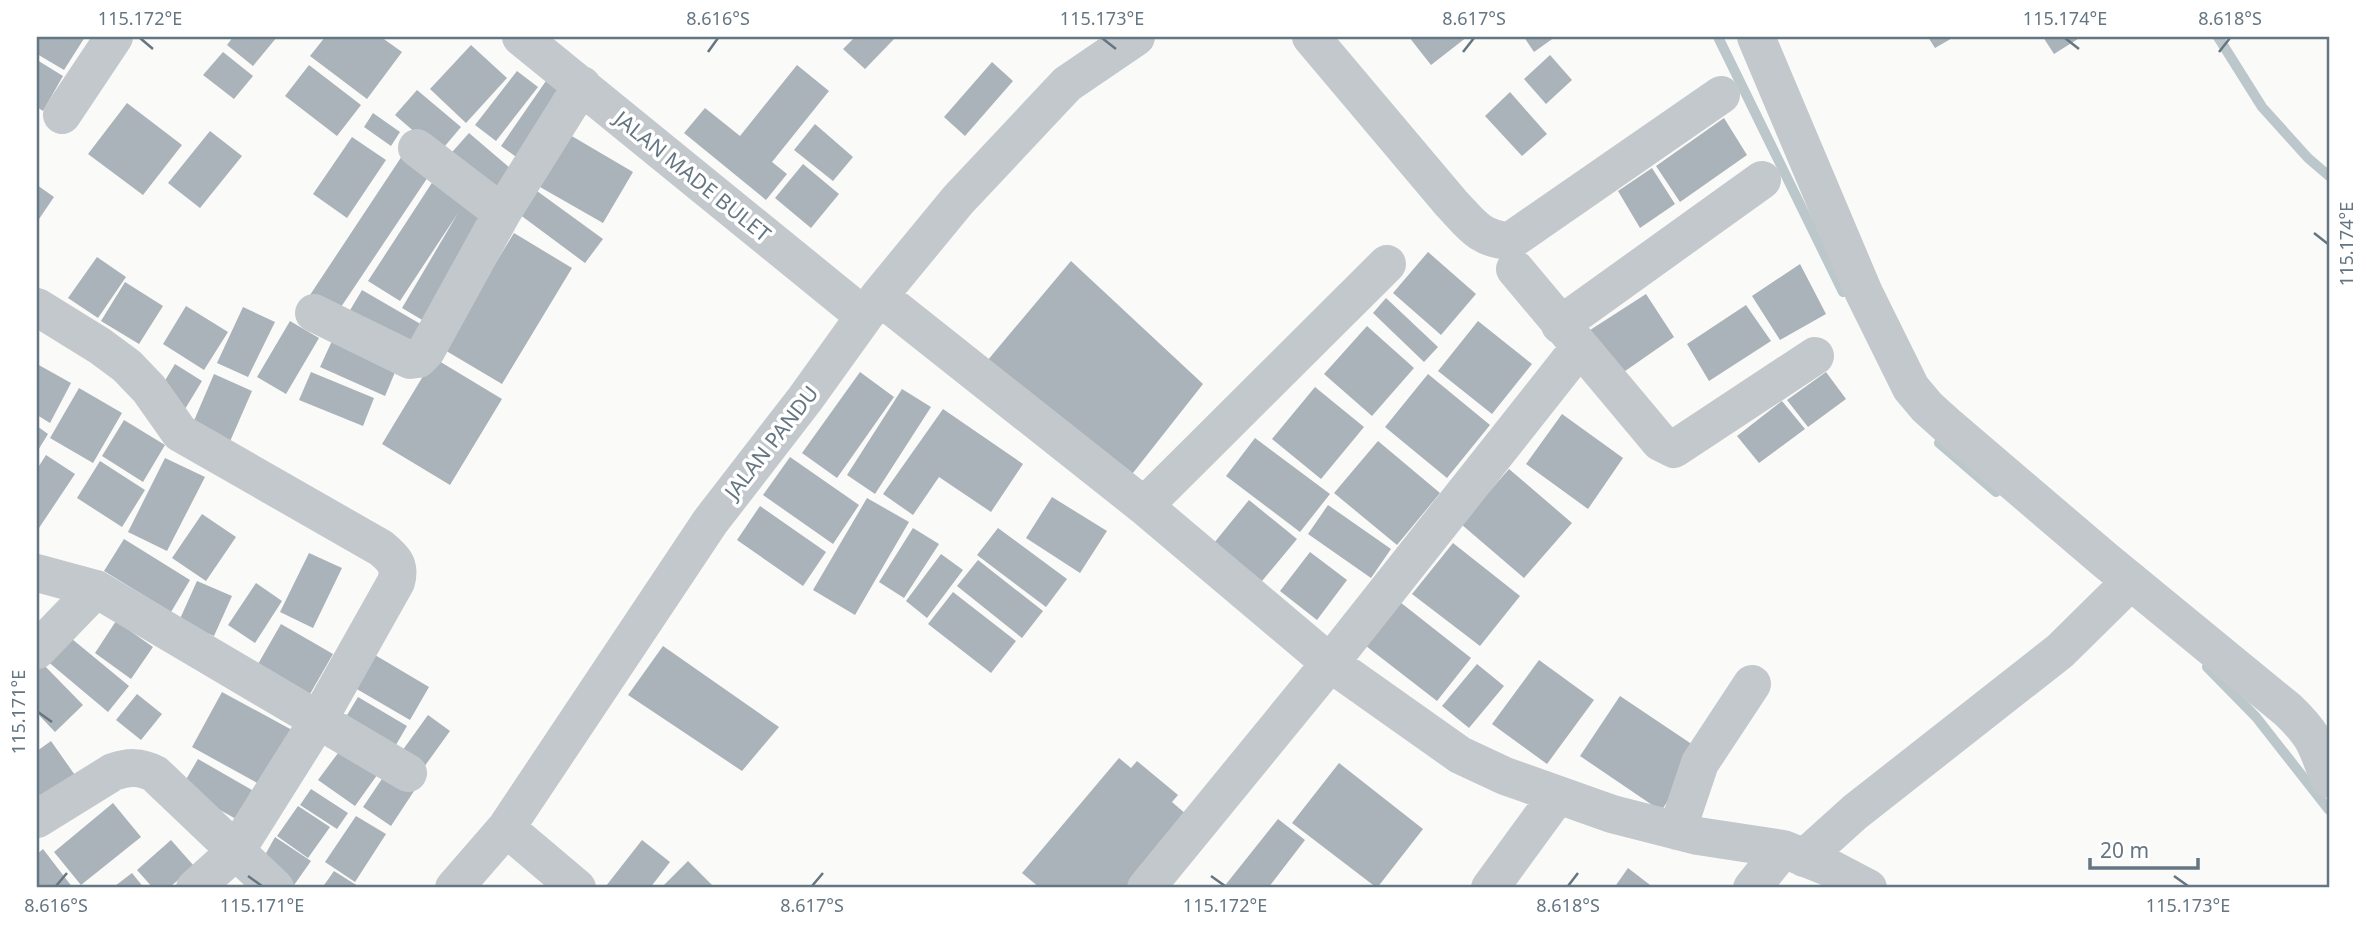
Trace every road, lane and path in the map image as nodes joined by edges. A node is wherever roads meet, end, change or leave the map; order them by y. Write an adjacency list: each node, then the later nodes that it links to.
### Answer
1 (114, 37): 8 (street)
2 (520, 37): 6 (street, JALAN MADE BULET)
3 (1136, 37): 14 (street, JALAN PANDU)
4 (1311, 37): 7 (street)
5 (1756, 37): 21 (street)
6 (582, 85): 11 (street); 14 (street, JALAN MADE BULET)
7 (1721, 95)
8 (62, 115)
9 (417, 148): 11 (street)
10 (1762, 180): 17 (street)
11 (502, 213): 16 (street)
12 (1387, 264): 19 (street)
13 (1515, 269): 17 (street)
14 (872, 306): 19 (street, JALAN MADE BULET); 31 (street, JALAN PANDU)
15 (37, 307): 26 (street)
16 (314, 313)
17 (1570, 336): 18 (street); 24 (street)
18 (1815, 356)
19 (1144, 506): 24 (street, JALAN MADE BULET)
20 (37, 573): 22 (street)
21 (2128, 584): 28 (street); 34 (street)
22 (96, 589): 23 (street); 26 (street)
23 (37, 650)
24 (1330, 663): 29 (street, JALAN MADE BULET); 39 (street)
25 (1752, 684): 32 (street)
26 (319, 719): 27 (street); 33 (street)
27 (408, 773)
28 (2329, 779)
29 (1557, 796): 32 (street, JALAN MADE BULET); 40 (street)
30 (37, 819): 33 (street)
31 (506, 828): 37 (street, JALAN PANDU); 38 (street)
32 (1677, 831): 34 (street, JALAN MADE BULET)
33 (236, 851): 35 (street); 36 (street)
34 (1793, 853): 41 (street); 42 (street, JALAN MADE BULET)
35 (195, 888)
36 (275, 888)
37 (454, 888)
38 (578, 888)
39 (1146, 888)
40 (1490, 888)
41 (1752, 888)
42 (1868, 888)

